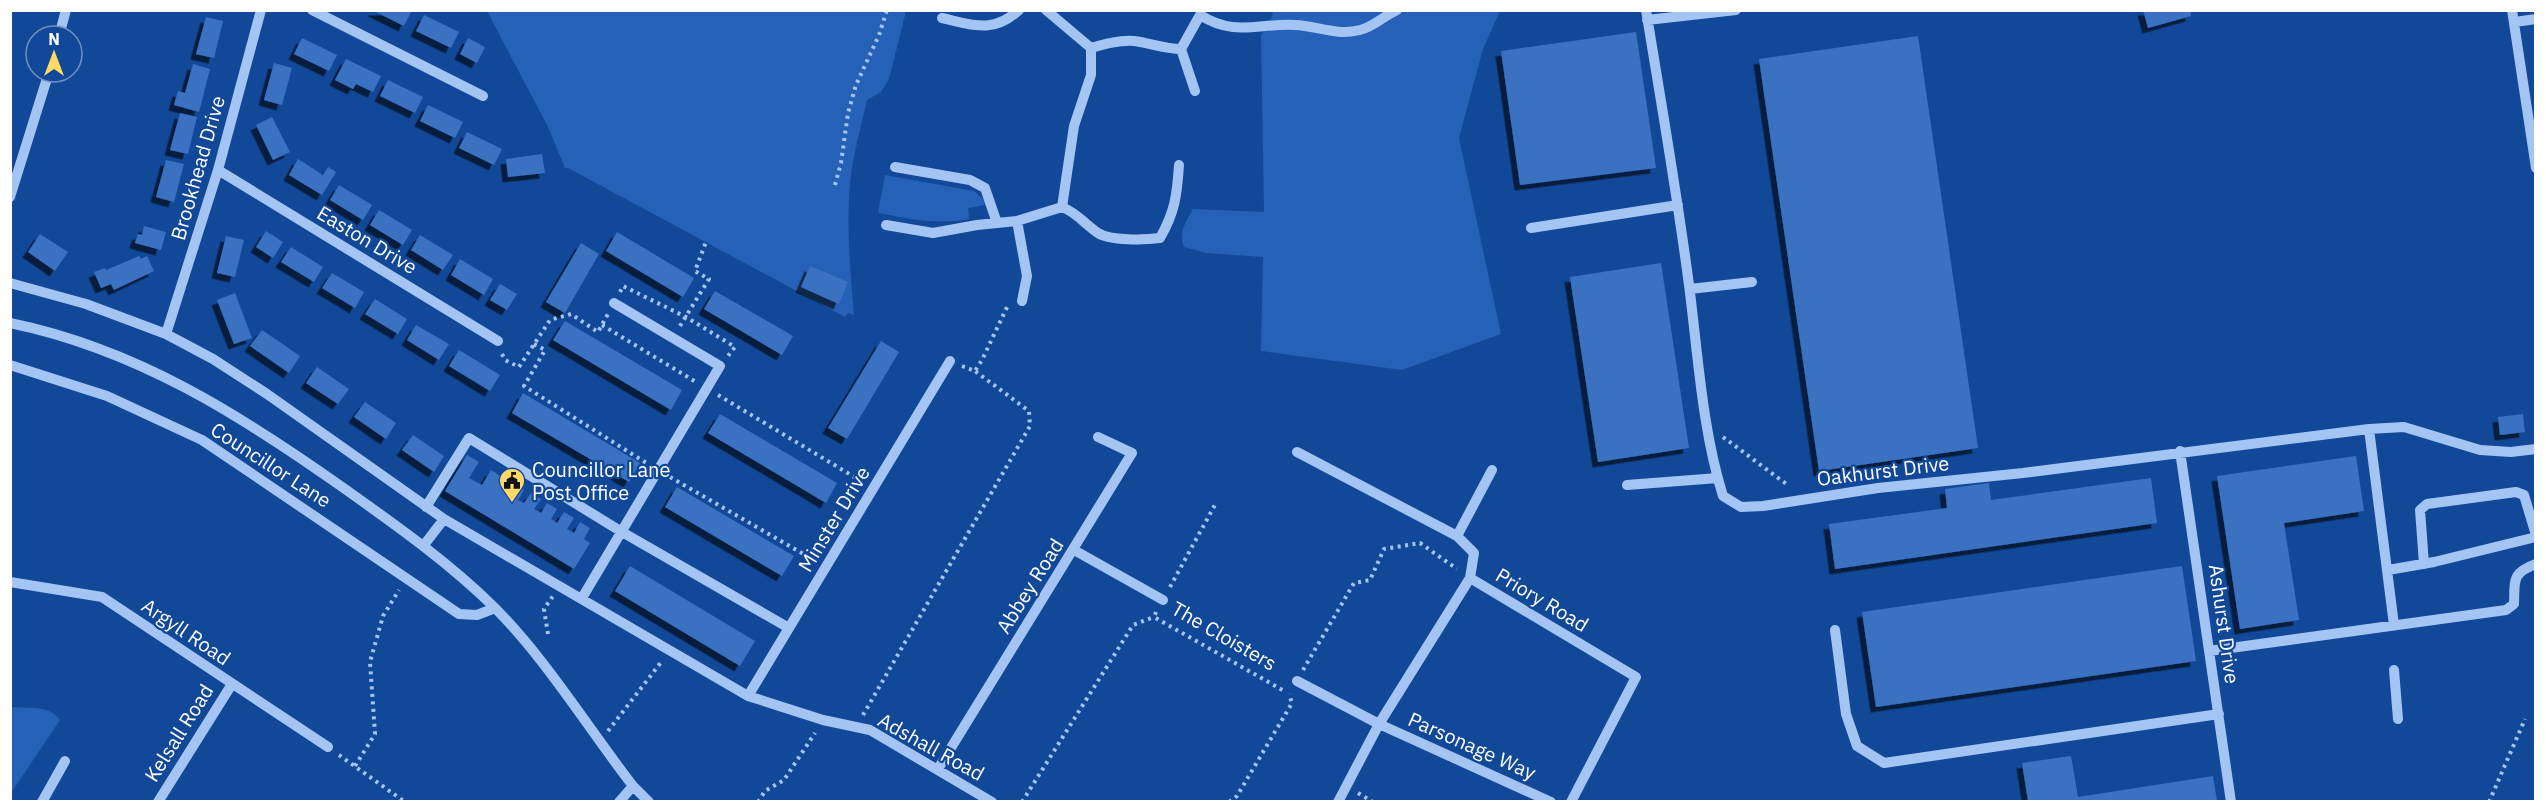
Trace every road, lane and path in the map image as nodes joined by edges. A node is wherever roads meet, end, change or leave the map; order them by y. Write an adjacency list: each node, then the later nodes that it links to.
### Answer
1 (261, 10): 20 (street, Brookhead Drive)
2 (312, 10): 16 (street)
3 (887, 10): 21 (path)
4 (1019, 10): 10 (street)
5 (1046, 10): 12 (street)
6 (1397, 10): 13 (street)
7 (1736, 10): 8 (street)
8 (1646, 15): 23 (street, Oakhurst Drive)
9 (2514, 16): 11 (street); 19 (street)
10 (942, 18)
11 (2535, 18)
12 (1092, 48): 13 (street); 24 (street)
13 (1181, 49): 15 (street)
14 (45, 84): 22 (street)
15 (1194, 91)
16 (483, 96)
17 (1179, 165): 24 (street)
18 (895, 168): 26 (street)
19 (2535, 168)
20 (218, 170): 39 (street, Brookhead Drive); 41 (street, Easton Drive)
21 (835, 185)
22 (10, 197)
23 (1678, 205): 28 (street); 32 (street, Oakhurst Drive)
24 (1062, 207): 25 (street)
25 (1017, 221): 26 (street); 34 (street)
26 (997, 223): 27 (street)
27 (886, 225)
28 (1531, 228)
29 (706, 242): 36 (path)
30 (1752, 282): 32 (street)
31 (10, 283): 39 (street)
32 (1690, 289): 48 (street, Oakhurst Drive)
33 (1010, 301): 46 (path)
34 (1022, 301)
35 (614, 303): 36 (path); 38 (path); 40 (street)
36 (686, 317): 40 (path); 45 (path)
37 (10, 323): 66 (street, Councillor Lane)
38 (602, 325): 42 (path); 47 (path)
39 (166, 334): 61 (street)
40 (673, 337): 45 (street)
41 (498, 342): 42 (path)
42 (534, 344): 55 (path)
43 (950, 362): 46 (path); 58 (street, Minster Drive)
44 (10, 365): 72 (street, Councillor Lane)
45 (720, 366): 47 (street)
46 (975, 371): 96 (path)
47 (707, 388): 55 (street); 58 (path)
48 (1708, 426): 56 (street, Oakhurst Drive); 59 (path)
49 (2369, 429): 51 (street, Oakhurst Drive); 52 (street, Oakhurst Drive); 71 (street)
50 (1098, 437): 67 (street, Abbey Road)
51 (2535, 449)
52 (2180, 451): 59 (street, Oakhurst Drive); 85 (street, Ashurst Drive)
53 (1297, 452): 64 (street)
54 (1492, 470): 64 (street)
55 (658, 471): 63 (street); 70 (path)
56 (1718, 478): 57 (street); 59 (street, Oakhurst Drive)
57 (1627, 485)
58 (873, 489): 70 (street, Minster Drive)
59 (1806, 499)
60 (1216, 502): 77 (path)
61 (426, 507): 62 (street); 63 (street)
62 (444, 519): 66 (street); 75 (street)
63 (621, 532): 76 (street); 81 (street)
64 (1457, 536): 73 (street)
65 (2535, 536): 68 (street); 68 (street)
66 (424, 545): 78 (street, Councillor Lane)
67 (1074, 550): 77 (street, The Cloisters); 101 (street, Abbey Road)
68 (2424, 564): 71 (street)
69 (2535, 564): 80 (street)
70 (826, 567): 81 (street, Minster Drive)
71 (2388, 570): 80 (street)
72 (407, 577): 78 (street, Councillor Lane); 100 (path)
73 (1470, 578): 87 (path); 95 (street, Priory Road); 114 (street, Priory Road)
74 (10, 582): 88 (street, Argyll Road)
75 (560, 586): 76 (street); 83 (path)
76 (582, 598): 84 (street)
77 (1163, 600): 79 (path, The Cloisters)
78 (495, 608): 97 (street, Councillor Lane)
79 (1154, 617): 89 (path, The Cloisters); 110 (path)
80 (2394, 625): 85 (street)
81 (789, 628): 90 (street, Minster Drive)
82 (1835, 630): 91 (street)
83 (548, 634)
84 (670, 651): 90 (street); 97 (path)
85 (2210, 651): 91 (street, Ashurst Drive)
86 (2394, 670): 92 (street)
87 (1297, 681): 89 (path, The Cloisters); 95 (street, The Cloisters)
88 (232, 684): 98 (street, Argyll Road); 104 (street, Kelsall Road)
89 (1289, 694): 111 (path)
90 (748, 696): 94 (street, Adshall Road)
91 (2219, 714): 115 (street, Ashurst Drive)
92 (2398, 719)
93 (2525, 719): 116 (path)
94 (823, 720): 96 (street, Adshall Road); 108 (path)
95 (1379, 724): 112 (street, Priory Road); 113 (street, Parsonage Way)
96 (856, 728): 101 (street, Adshall Road)
97 (599, 742): 102 (street, Councillor Lane)
98 (328, 747): 100 (path)
99 (65, 761): 103 (street)
100 (355, 766): 105 (path)
101 (938, 769): 109 (street, Adshall Road)
102 (633, 786): 106 (street); 107 (street, Councillor Lane)
103 (42, 801)
104 (158, 801)
105 (405, 801)
106 (619, 801)
107 (649, 801)
108 (758, 801)
109 (992, 801)
110 (1022, 801)
111 (1229, 801)
112 (1338, 801)
113 (1551, 801)
114 (1571, 801)
115 (2231, 801)
116 (2489, 801)

